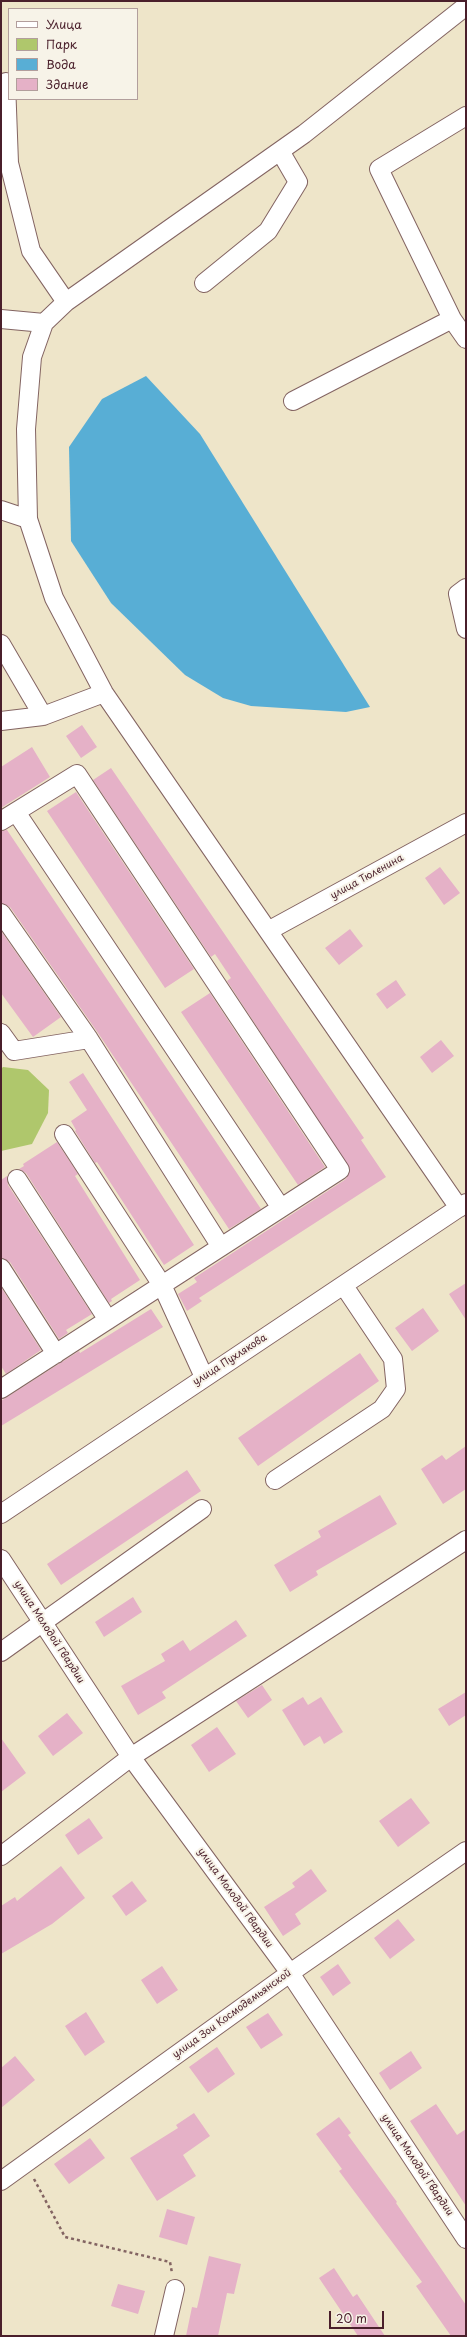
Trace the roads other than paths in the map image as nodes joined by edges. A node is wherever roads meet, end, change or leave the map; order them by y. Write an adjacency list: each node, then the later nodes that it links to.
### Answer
1 (466, 6): 4 (street)
2 (6, 82): 6 (street)
3 (466, 116): 8 (street)
4 (280, 151): 5 (street); 6 (street)
5 (204, 283)
6 (66, 302): 9 (street)
7 (1, 319): 9 (street)
8 (452, 319): 10 (street); 11 (street)
9 (44, 323): 13 (street)
10 (466, 339)
11 (293, 401)
12 (1, 510): 13 (street)
13 (28, 519): 17 (street)
14 (466, 588): 15 (street)
15 (466, 629)
16 (1, 644): 18 (street)
17 (104, 693): 18 (street); 23 (street)
18 (43, 716): 19 (street)
19 (1, 721)
20 (8, 817): 29 (street); 29 (street)
21 (466, 823): 23 (street, улица Тюленина)
22 (1, 913): 25 (street)
23 (268, 931): 28 (street)
24 (1, 1033): 25 (street)
25 (89, 1039): 30 (street)
26 (64, 1134): 32 (street)
27 (17, 1179): 34 (street)
28 (463, 1206): 33 (street, улица Пухлякова)
29 (281, 1208): 30 (street)
30 (221, 1247): 32 (street)
31 (1, 1268): 35 (street)
32 (162, 1285): 34 (street); 36 (street)
33 (344, 1286): 36 (street, улица Пухлякова); 38 (street)
34 (108, 1320): 35 (street)
35 (56, 1354): 37 (street)
36 (204, 1377): 40 (street, улица Пухлякова)
37 (1, 1389)
38 (275, 1480)
39 (202, 1509): 43 (street)
40 (1, 1514)
41 (466, 1540): 45 (street)
42 (1, 1559): 43 (street, улица Молодой Гвардии)
43 (43, 1623): 44 (street); 45 (street, улица Молодой Гвардии)
44 (1, 1652)
45 (131, 1757): 47 (street); 48 (street, улица Молодой Гвардии)
46 (466, 1851): 48 (street, улица Зои Космодемьянской)
47 (1, 1856)
48 (290, 1973): 49 (street, улица Зои Космодемьянской); 50 (street, улица Молодой Гвардии)
49 (1, 2181)
50 (466, 2239)
51 (175, 2289): 52 (street)
52 (164, 2336)

